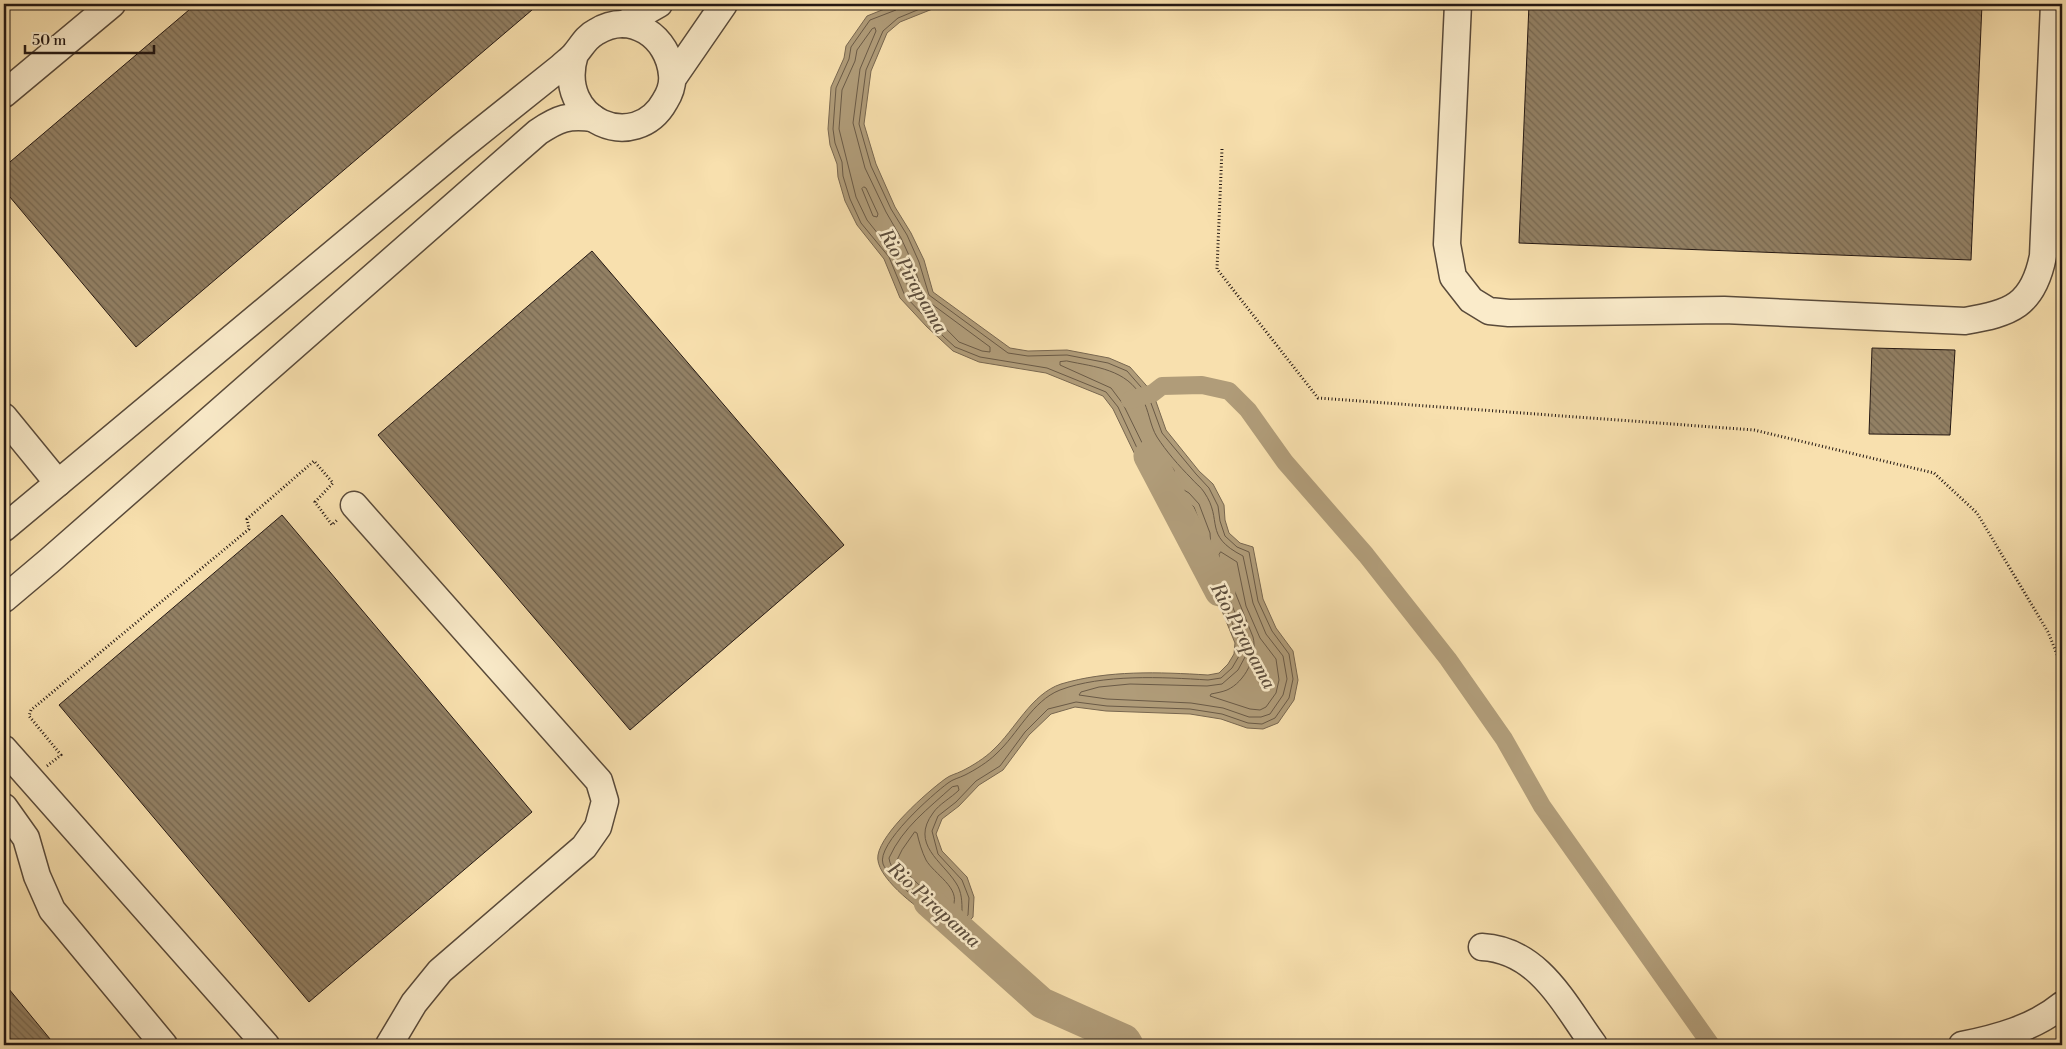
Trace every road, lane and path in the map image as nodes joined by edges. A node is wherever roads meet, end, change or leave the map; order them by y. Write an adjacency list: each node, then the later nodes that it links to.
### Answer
1 (112, 4): 9 (street)
2 (659, 4): 6 (street)
3 (724, 4): 8 (street)
4 (1458, 4): 5 (street)
5 (2054, 4)
6 (624, 24): 7 (street); 8 (street)
7 (575, 54): 10 (street); 13 (street)
8 (673, 78): 10 (street)
9 (4, 94)
10 (593, 118): 16 (street)
11 (1222, 149): 17 (path)
12 (4, 417): 13 (street)
13 (58, 483): 15 (street)
14 (354, 505): 19 (path); 25 (street)
15 (4, 528)
16 (4, 598)
17 (2062, 667)
18 (4, 749): 19 (street)
19 (30, 779): 24 (street)
20 (4, 807): 23 (street)
21 (1482, 947): 26 (street)
22 (2062, 1005): 27 (street)
23 (164, 1045)
24 (266, 1045)
25 (389, 1045)
26 (1594, 1045)
27 (1962, 1045)

